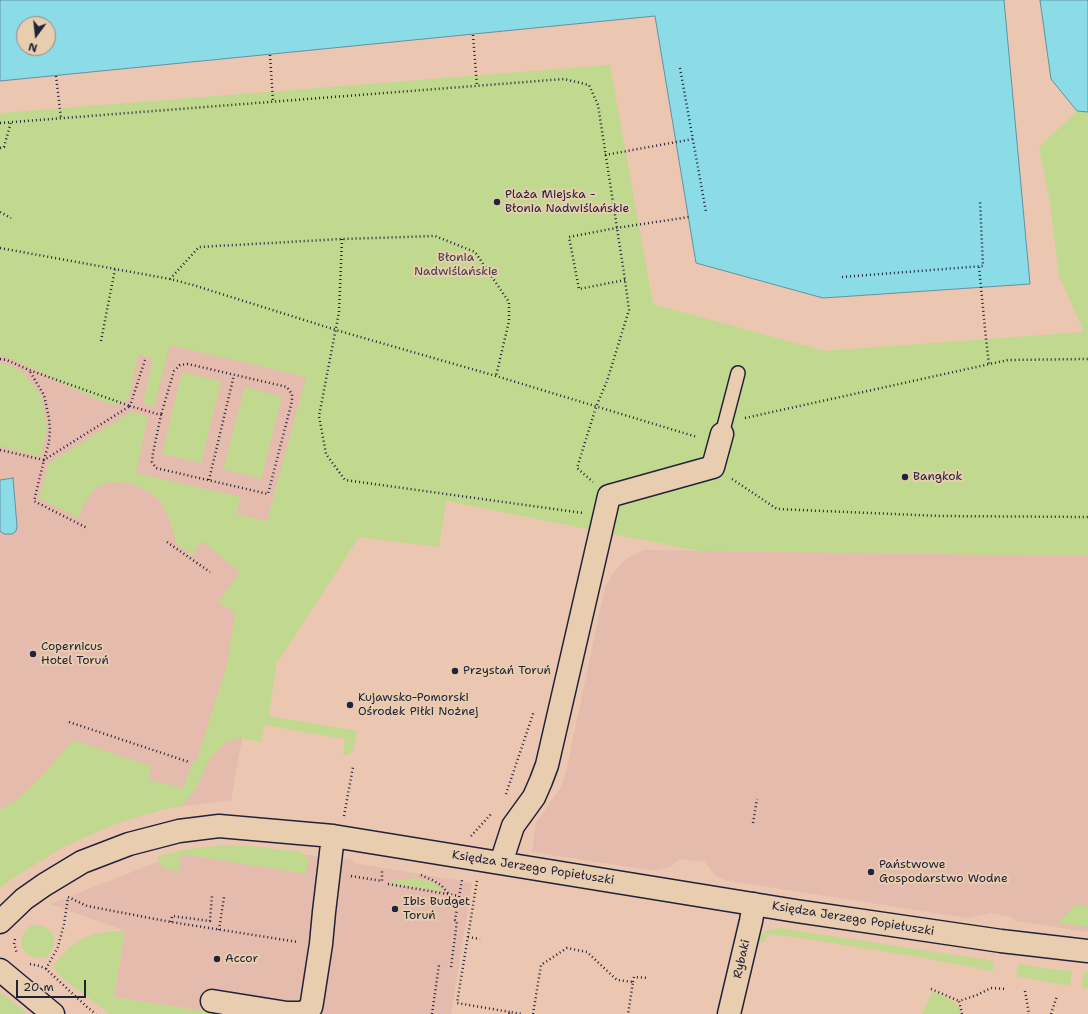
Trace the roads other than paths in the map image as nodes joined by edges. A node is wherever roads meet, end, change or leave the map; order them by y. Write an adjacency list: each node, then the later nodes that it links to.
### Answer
1 (738, 373): 2 (lane)
2 (722, 433): 4 (street)
3 (333, 836): 4 (street, Księdza Jerzego Popiełuszki); 6 (street, Księdza Jerzego Popiełuszki); 9 (street)
4 (501, 863): 5 (street, Księdza Jerzego Popiełuszki)
5 (754, 904): 7 (street, Księdza Jerzego Popiełuszki); 11 (street, Rybaki)
6 (8, 928)
7 (1088, 951)
8 (0, 970): 10 (street)
9 (212, 1001)
10 (53, 1014)
11 (729, 1014)

